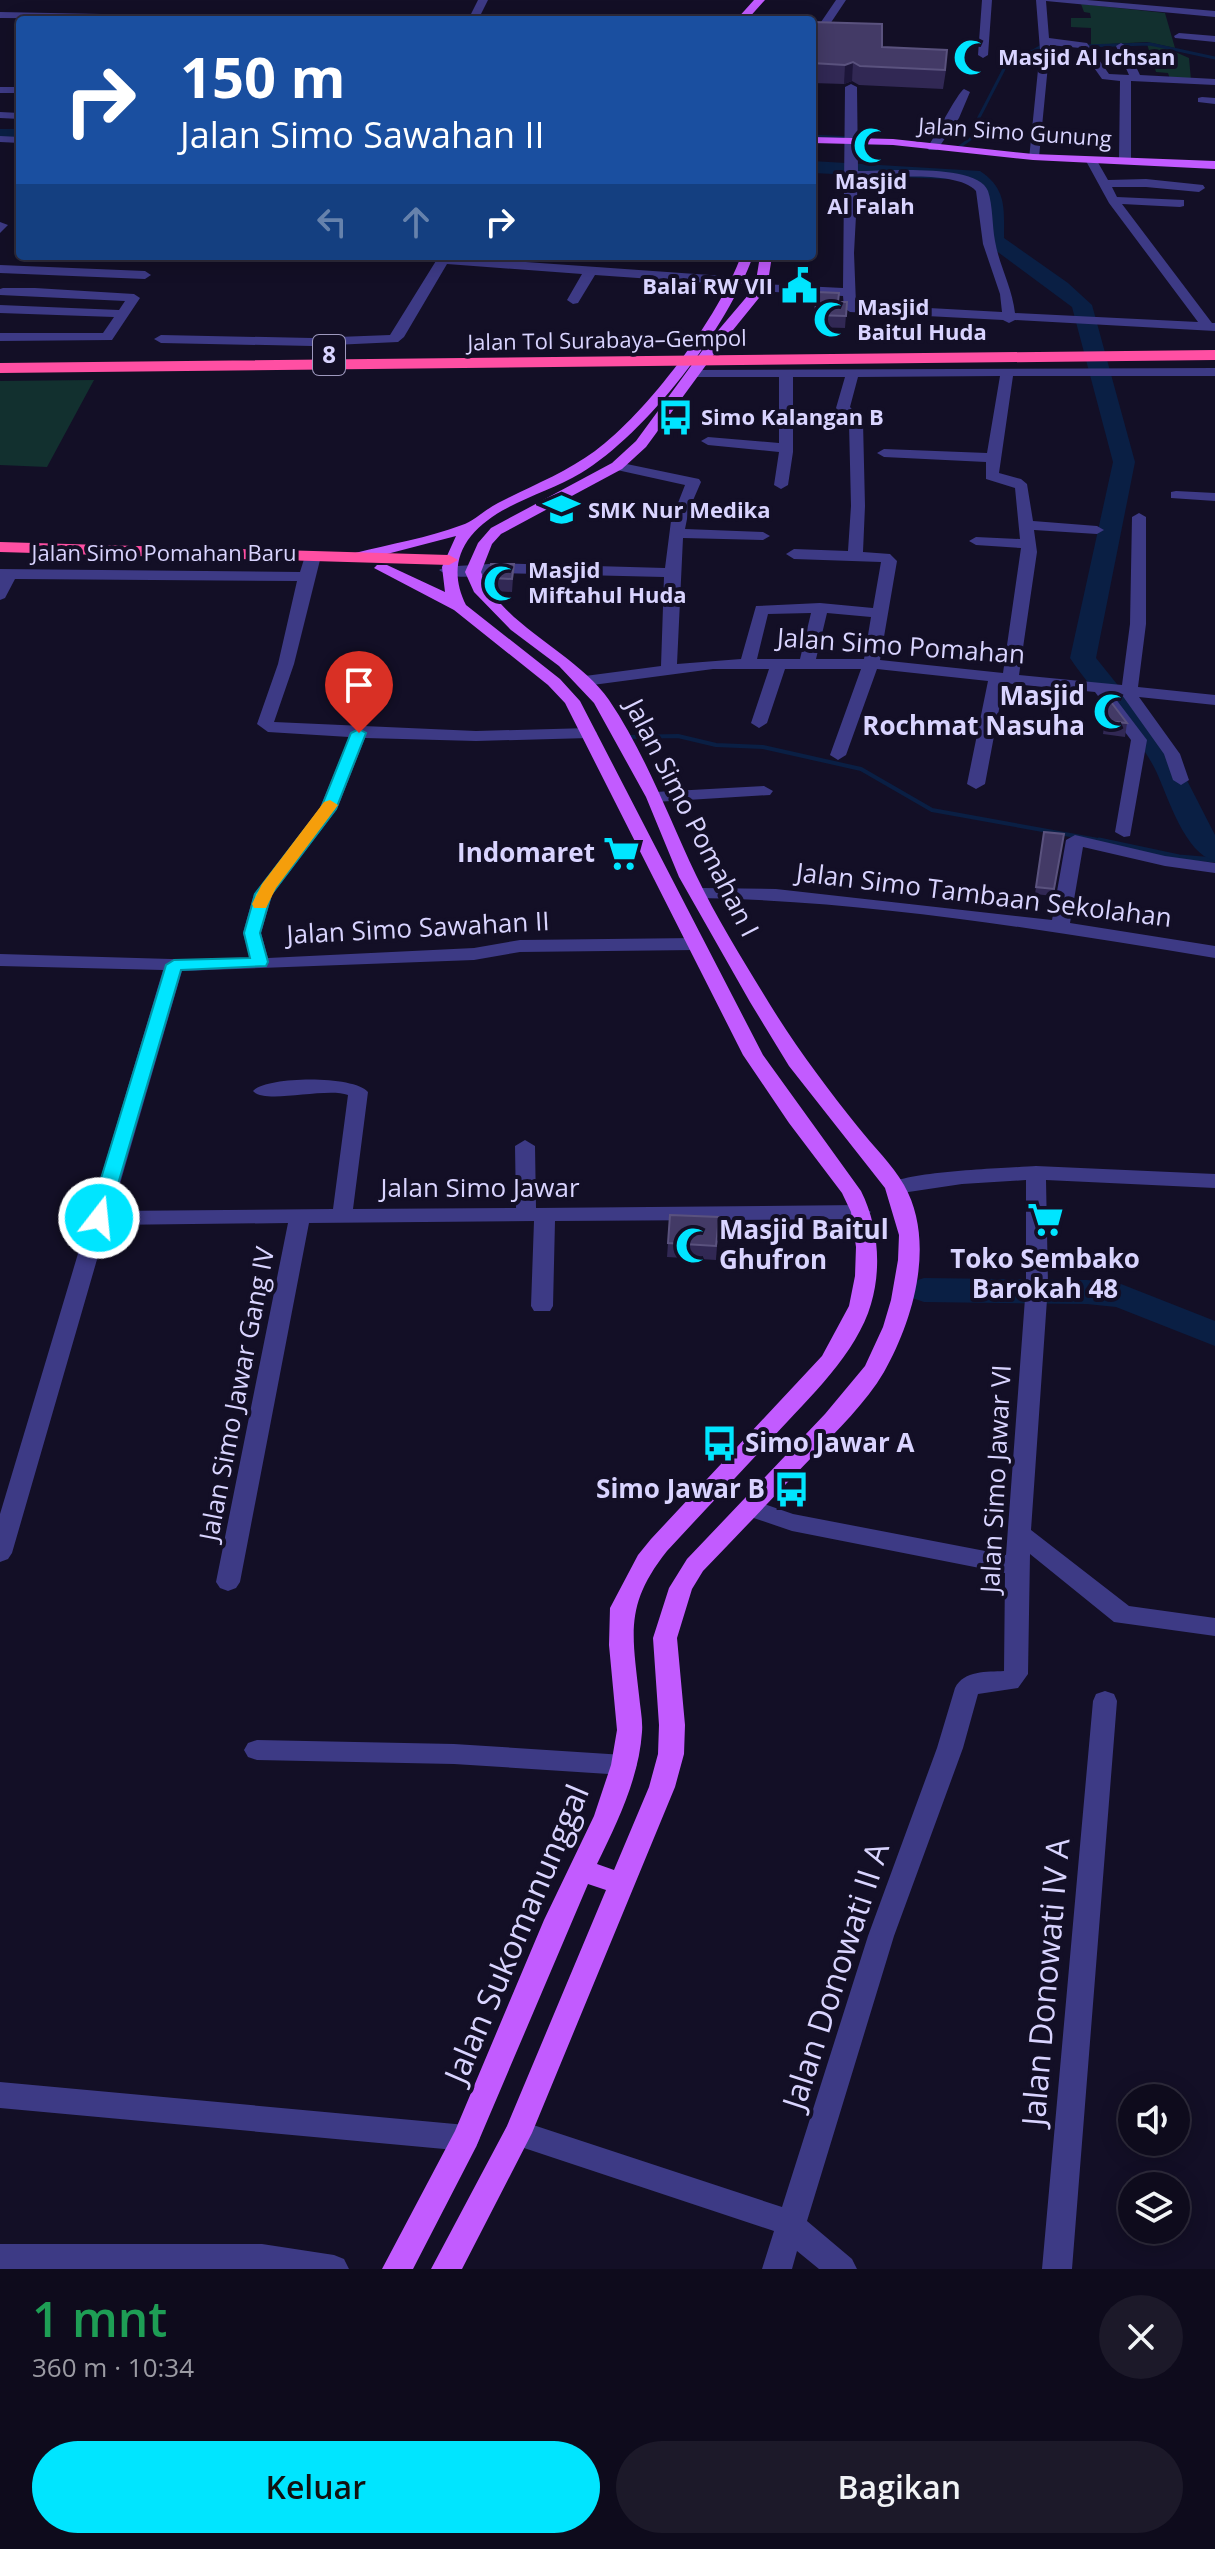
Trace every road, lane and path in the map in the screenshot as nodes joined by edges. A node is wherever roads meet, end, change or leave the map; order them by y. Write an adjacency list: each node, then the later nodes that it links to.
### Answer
1 (760, 0): 12 (main road)
2 (773, 0): 13 (main road)
3 (841, 0): 14 (street)
4 (987, 0): 19 (street)
5 (1041, 0): 17 (street)
6 (1051, 0): 7 (street)
7 (1057, 0): 8 (street)
8 (1149, 4): 9 (street)
9 (1215, 14)
10 (0, 15): 11 (street)
11 (223, 16)
12 (745, 16)
13 (759, 16)
14 (824, 25)
15 (1179, 36): 16 (street)
16 (1215, 39)
17 (1044, 43): 20 (street); 27 (street)
18 (1121, 46): 20 (street)
19 (983, 55)
20 (1131, 78): 21 (street); 28 (street)
21 (1215, 82)
22 (851, 87): 24 (street)
23 (964, 92): 26 (street)
24 (852, 138): 25 (main road, Jalan Simo Gunung); 26 (main road, Jalan Simo Gunung); 31 (street)
25 (816, 140)
26 (934, 146): 27 (main road, Jalan Simo Gunung)
27 (1033, 157): 29 (main road, Jalan Simo Gunung)
28 (1125, 160): 29 (main road, Jalan Simo Gunung); 30 (main road, Jalan Simo Gunung)
29 (1092, 161): 33 (street)
30 (1215, 165)
31 (852, 170): 50 (street); 55 (street)
32 (1199, 188): 33 (street)
33 (1108, 192): 34 (street); 56 (street)
34 (1181, 199)
35 (55, 260): 43 (street)
36 (128, 260): 44 (street)
37 (443, 260): 58 (street)
38 (486, 260): 41 (street)
39 (746, 260): 46 (main road)
40 (765, 260): 47 (main road)
41 (590, 265): 46 (street); 51 (street)
42 (0, 269): 43 (street)
43 (48, 271): 44 (street); 49 (street)
44 (120, 273): 45 (street)
45 (145, 275)
46 (738, 281): 82 (main road)
47 (761, 288): 50 (street); 67 (main road)
48 (3, 292): 49 (street)
49 (35, 292): 53 (street); 54 (street)
50 (849, 292): 55 (street)
51 (573, 300)
52 (0, 309): 53 (street)
53 (23, 310): 54 (street); 57 (street)
54 (125, 314): 57 (street)
55 (1009, 319): 56 (street)
56 (1212, 327)
57 (6, 331)
58 (161, 339)
59 (1215, 345): 63 (highway, Jalan Tol Surabaya–Gempol / 8)
60 (1215, 355): 63 (highway, Jalan Tol Surabaya–Gempol / 8)
61 (0, 357): 62 (highway, Jalan Tol Surabaya–Gempol / 8)
62 (658, 357): 63 (highway, Jalan Tol Surabaya–Gempol / 8); 64 (highway, Jalan Tol Surabaya–Gempol / 8)
63 (1098, 358): 65 (street); 66 (street)
64 (0, 368)
65 (1007, 372): 69 (street); 73 (street)
66 (1215, 372)
67 (695, 373): 68 (street); 74 (main road)
68 (786, 374): 69 (street); 71 (street)
69 (852, 374): 90 (street)
70 (708, 441): 71 (street)
71 (785, 448): 75 (street)
72 (884, 453): 73 (street)
73 (993, 458): 81 (street)
74 (617, 466): 78 (street); 96 (main road)
75 (781, 485)
76 (1176, 495): 77 (street)
77 (1215, 497)
78 (682, 509): 79 (street); 84 (street)
79 (750, 514)
80 (1139, 517): 108 (street)
81 (1026, 525): 83 (street); 87 (street)
82 (469, 528): 89 (main road); 92 (main road)
83 (1097, 530)
84 (678, 533): 85 (street); 95 (street)
85 (763, 536)
86 (976, 541): 87 (street)
87 (1028, 544): 106 (street)
88 (794, 554): 90 (street)
89 (360, 556): 92 (highway); 93 (highway)
90 (855, 556): 100 (street)
91 (3, 560): 93 (highway); 97 (street, Jalan Simo Pomahan Baru)
92 (448, 565): 94 (highway); 96 (street); 98 (main road)
93 (310, 566): 94 (highway); 111 (street)
94 (382, 568): 98 (main road)
95 (673, 573): 96 (street); 105 (street)
96 (476, 575): 107 (main road, Jalan Simo Pomahan I)
97 (0, 595)
98 (459, 607): 112 (main road)
99 (820, 608): 100 (street); 101 (street); 103 (street)
100 (879, 613): 104 (street)
101 (748, 662): 102 (street, Jalan Simo Pomahan); 105 (street, Jalan Simo Pomahan)
102 (779, 663): 103 (street, Jalan Simo Pomahan); 110 (street)
103 (807, 664): 104 (street, Jalan Simo Pomahan)
104 (871, 664): 106 (street, Jalan Simo Pomahan); 113 (street)
105 (669, 668): 107 (street, Jalan Simo Pomahan)
106 (1004, 677): 108 (street, Jalan Simo Pomahan); 115 (street)
107 (591, 680): 117 (main road, Jalan Simo Pomahan I)
108 (1117, 690): 109 (street, Jalan Simo Pomahan); 114 (street); 118 (street)
109 (1215, 700)
110 (759, 723)
111 (359, 733): 112 (street); 125 (street)
112 (589, 733): 122 (main road)
113 (838, 755)
114 (1181, 780)
115 (976, 784)
116 (764, 791): 117 (street)
117 (655, 797): 120 (main road, Jalan Simo Pomahan I)
118 (1124, 832)
119 (1215, 868): 121 (street)
120 (699, 893): 121 (street, Jalan Simo Tambaan Sekolahan); 128 (main road, Jalan Simo Pomahan I)
121 (1060, 927): 123 (street, Jalan Simo Tambaan Sekolahan)
122 (695, 944): 125 (street, Jalan Simo Sawahan II); 127 (main road)
123 (1215, 952)
124 (0, 960): 126 (street, Jalan Simo Sawahan II)
125 (260, 962): 126 (street, Jalan Simo Sawahan II)
126 (174, 965): 138 (street)
127 (753, 1055): 128 (main road); 134 (main road)
128 (792, 1055): 133 (main road, Jalan Simo Pomahan I)
129 (263, 1091): 137 (street)
130 (525, 1146): 135 (street)
131 (1036, 1173): 132 (street); 133 (street); 141 (street, Jalan Simo Jawar VI)
132 (1215, 1181)
133 (895, 1187): 140 (main road)
134 (861, 1212): 135 (street, Jalan Simo Jawar); 149 (main road, Jalan Sukomanunggal)
135 (535, 1215): 137 (street, Jalan Simo Jawar); 139 (street)
136 (300, 1216): 137 (street, Jalan Simo Jawar); 138 (street, Jalan Simo Jawar); 144 (street, Jalan Simo Jawar Gang IV)
137 (342, 1216)
138 (99, 1218): 142 (street)
139 (542, 1306)
140 (750, 1508): 143 (street); 151 (main road)
141 (1020, 1534): 143 (street, Jalan Simo Jawar VI); 145 (street)
142 (0, 1553)
143 (1017, 1566): 147 (street, Jalan Simo Jawar VI)
144 (228, 1582)
145 (1215, 1627)
146 (1105, 1701): 162 (street, Jalan Donowati IV A)
147 (950, 1748): 155 (street, Jalan Donowati II A)
148 (257, 1750): 149 (street)
149 (624, 1765): 150 (main road, Jalan Sukomanunggal)
150 (580, 1870): 151 (main road); 154 (main road, Jalan Sukomanunggal)
151 (622, 1884): 153 (main road)
152 (0, 2095): 154 (street)
153 (518, 2133): 155 (street); 159 (main road)
154 (466, 2138): 158 (main road, Jalan Sukomanunggal)
155 (792, 2227): 160 (street, Jalan Donowati II A); 161 (street)
156 (0, 2258): 157 (street)
157 (334, 2269)
158 (397, 2269)
159 (446, 2269)
160 (777, 2269)
161 (842, 2269)
162 (1057, 2269)

